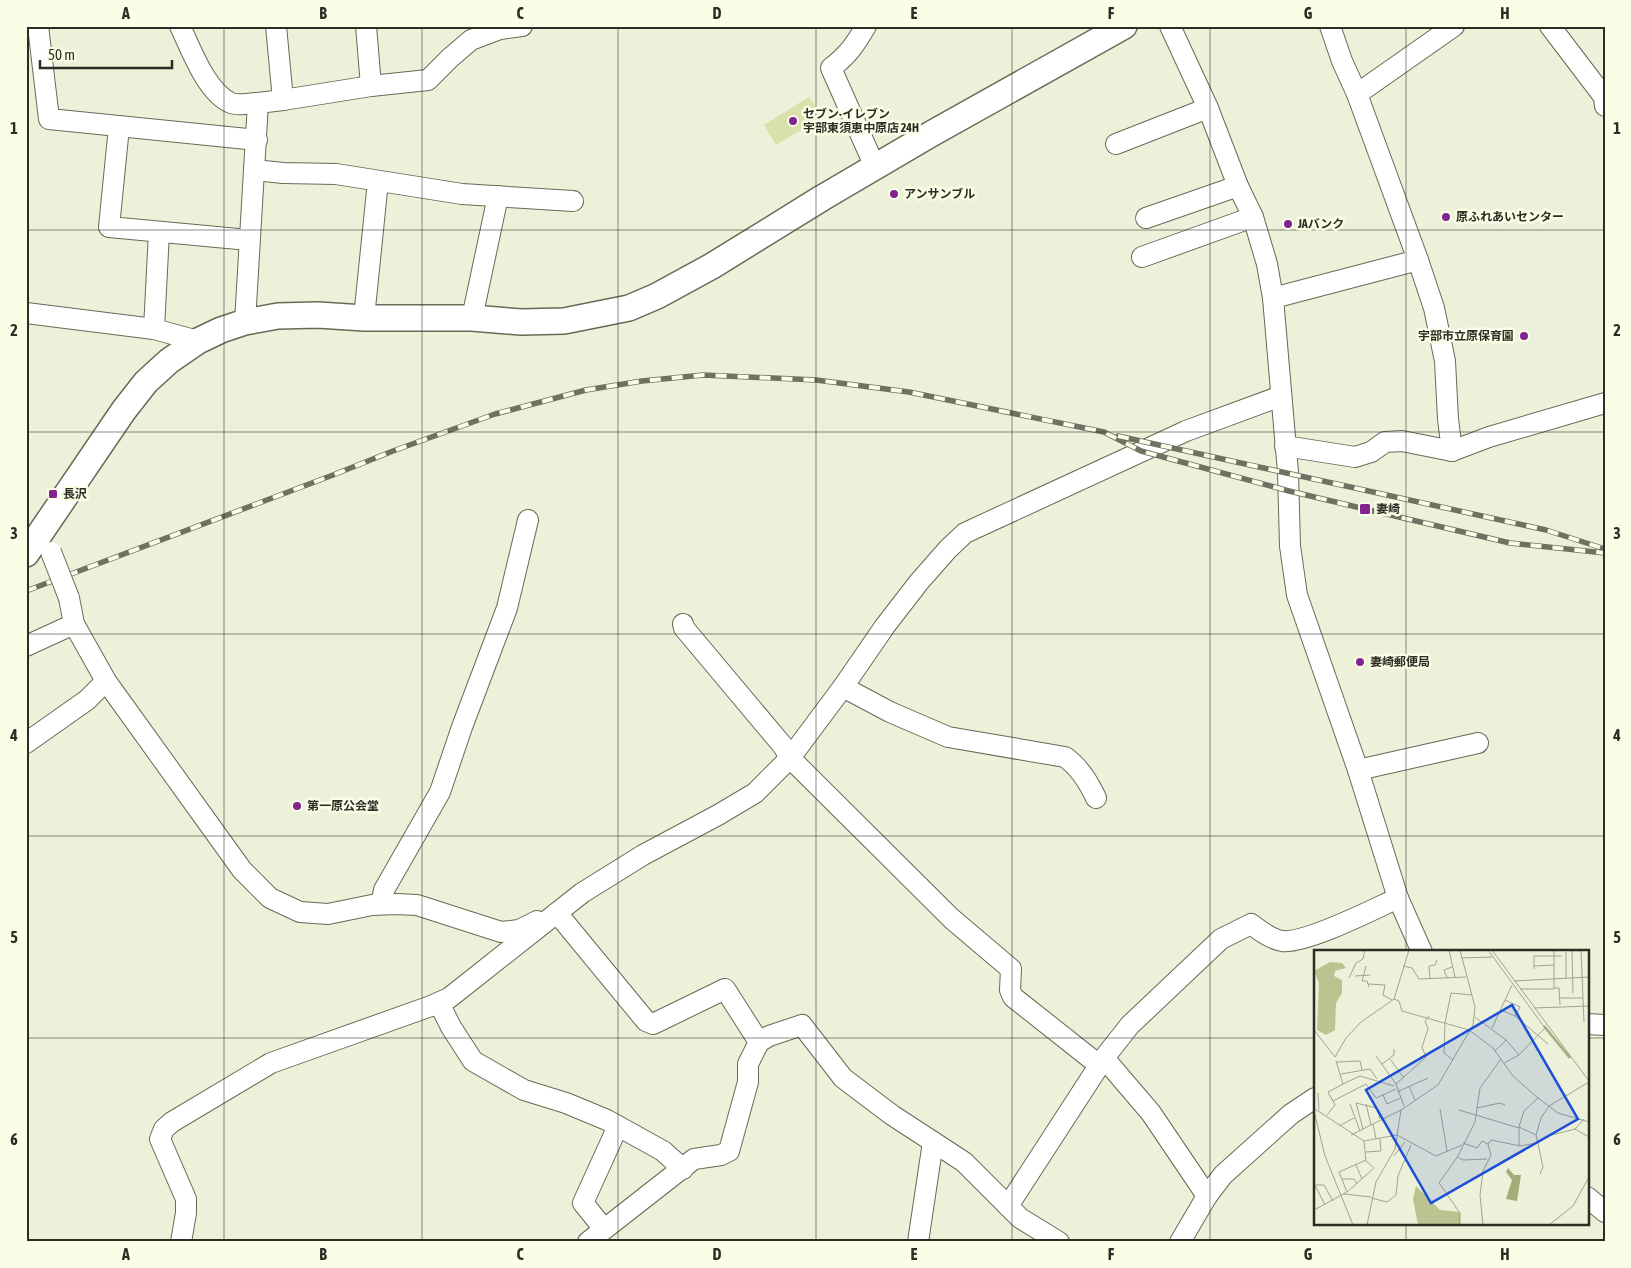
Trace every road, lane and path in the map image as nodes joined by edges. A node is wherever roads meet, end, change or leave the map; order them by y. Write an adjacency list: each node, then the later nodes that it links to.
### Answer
1 (38, 26): 19 (street)
2 (180, 26): 16 (street)
3 (276, 26): 15 (street)
4 (366, 26): 12 (street)
5 (522, 26): 12 (street)
6 (866, 26): 22 (street)
7 (1124, 26): 22 (street)
8 (1170, 26): 18 (street)
9 (1330, 26): 13 (street)
10 (1454, 26): 13 (street)
11 (1550, 26): 14 (street)
12 (371, 86): 15 (street)
13 (1357, 94): 33 (street)
14 (1604, 97): 17 (street)
15 (283, 100): 16 (street)
16 (258, 103): 20 (street)
17 (1605, 106)
18 (1208, 108): 21 (street); 25 (street)
19 (119, 127): 20 (street); 30 (street)
20 (256, 140): 23 (street)
21 (1116, 144)
22 (876, 167): 37 (street)
23 (254, 170): 24 (street); 31 (street)
24 (378, 181): 26 (street); 36 (street)
25 (1238, 186): 28 (street); 29 (street)
26 (498, 196): 27 (street); 37 (street)
27 (573, 201)
28 (1253, 217): 32 (street); 34 (street)
29 (1146, 218)
30 (159, 232): 31 (street); 39 (street)
31 (249, 240): 38 (street)
32 (1142, 257)
33 (1418, 260): 34 (street); 44 (street)
34 (1273, 298): 41 (street)
35 (26, 313): 39 (street)
36 (364, 318): 37 (street); 38 (street)
37 (472, 318)
38 (245, 322): 40 (street)
39 (154, 329): 40 (street)
40 (198, 342): 46 (street)
41 (1281, 396): 43 (street); 52 (street)
42 (1605, 403): 44 (street)
43 (1285, 446): 44 (street); 56 (street)
44 (1452, 451)
45 (528, 520): 59 (street)
46 (40, 536): 47 (street); 48 (street, bridge)
47 (26, 554)
48 (74, 624): 50 (street); 51 (street)
49 (683, 624): 55 (street)
50 (26, 646)
51 (106, 680): 53 (street); 59 (street)
52 (843, 687): 55 (street); 57 (street)
53 (26, 743)
54 (1478, 743): 56 (street)
55 (790, 758): 60 (street); 66 (street)
56 (1358, 770): 58 (street)
57 (1096, 798)
58 (1398, 898): 61 (street); 66 (street)
59 (381, 904): 60 (street)
60 (557, 912): 62 (street); 65 (street)
61 (1421, 950)
62 (439, 1003): 68 (street); 76 (street)
63 (1588, 1024): 64 (street)
64 (1605, 1025)
65 (759, 1042): 69 (street); 70 (street)
66 (1102, 1061): 71 (street); 73 (street)
67 (1314, 1099): 71 (street)
68 (618, 1126): 70 (street); 75 (street)
69 (933, 1142): 73 (street); 77 (street)
70 (682, 1169): 75 (street)
71 (1207, 1196): 79 (street)
72 (1588, 1198): 74 (street)
73 (1008, 1206): 78 (street)
74 (1605, 1212)
75 (596, 1236)
76 (181, 1242)
77 (918, 1242)
78 (1060, 1242)
79 (1180, 1242)

